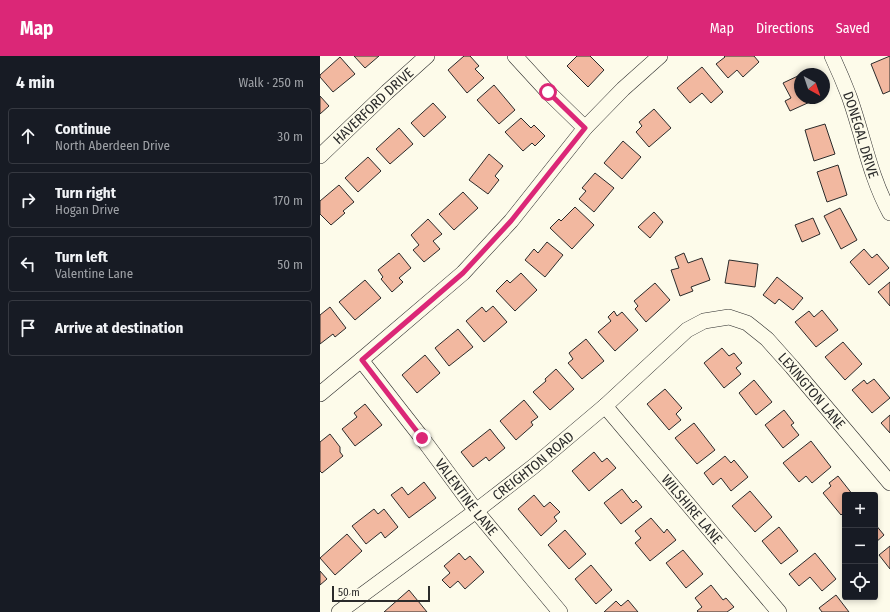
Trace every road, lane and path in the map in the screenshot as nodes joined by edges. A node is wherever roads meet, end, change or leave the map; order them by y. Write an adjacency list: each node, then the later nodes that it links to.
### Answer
1 (427, 56): 6 (street, HAVERFORD DRIVE)
2 (515, 56): 5 (street)
3 (660, 56): 5 (street)
4 (832, 56): 7 (street, DONEGAL DRIVE)
5 (585, 128): 9 (street)
6 (320, 156)
7 (890, 213)
8 (722, 318): 11 (street, CREIGHTON ROAD); 12 (street, LEXINGTON LANE)
9 (362, 360): 10 (street); 13 (street, VALENTINE LANE)
10 (320, 394)
11 (605, 406): 13 (street, CREIGHTON ROAD); 16 (street, WILSHIRE LANE)
12 (890, 483)
13 (476, 511): 14 (street, CREIGHTON ROAD); 15 (street, VALENTINE LANE)
14 (339, 612)
15 (560, 612)
16 (779, 612)

